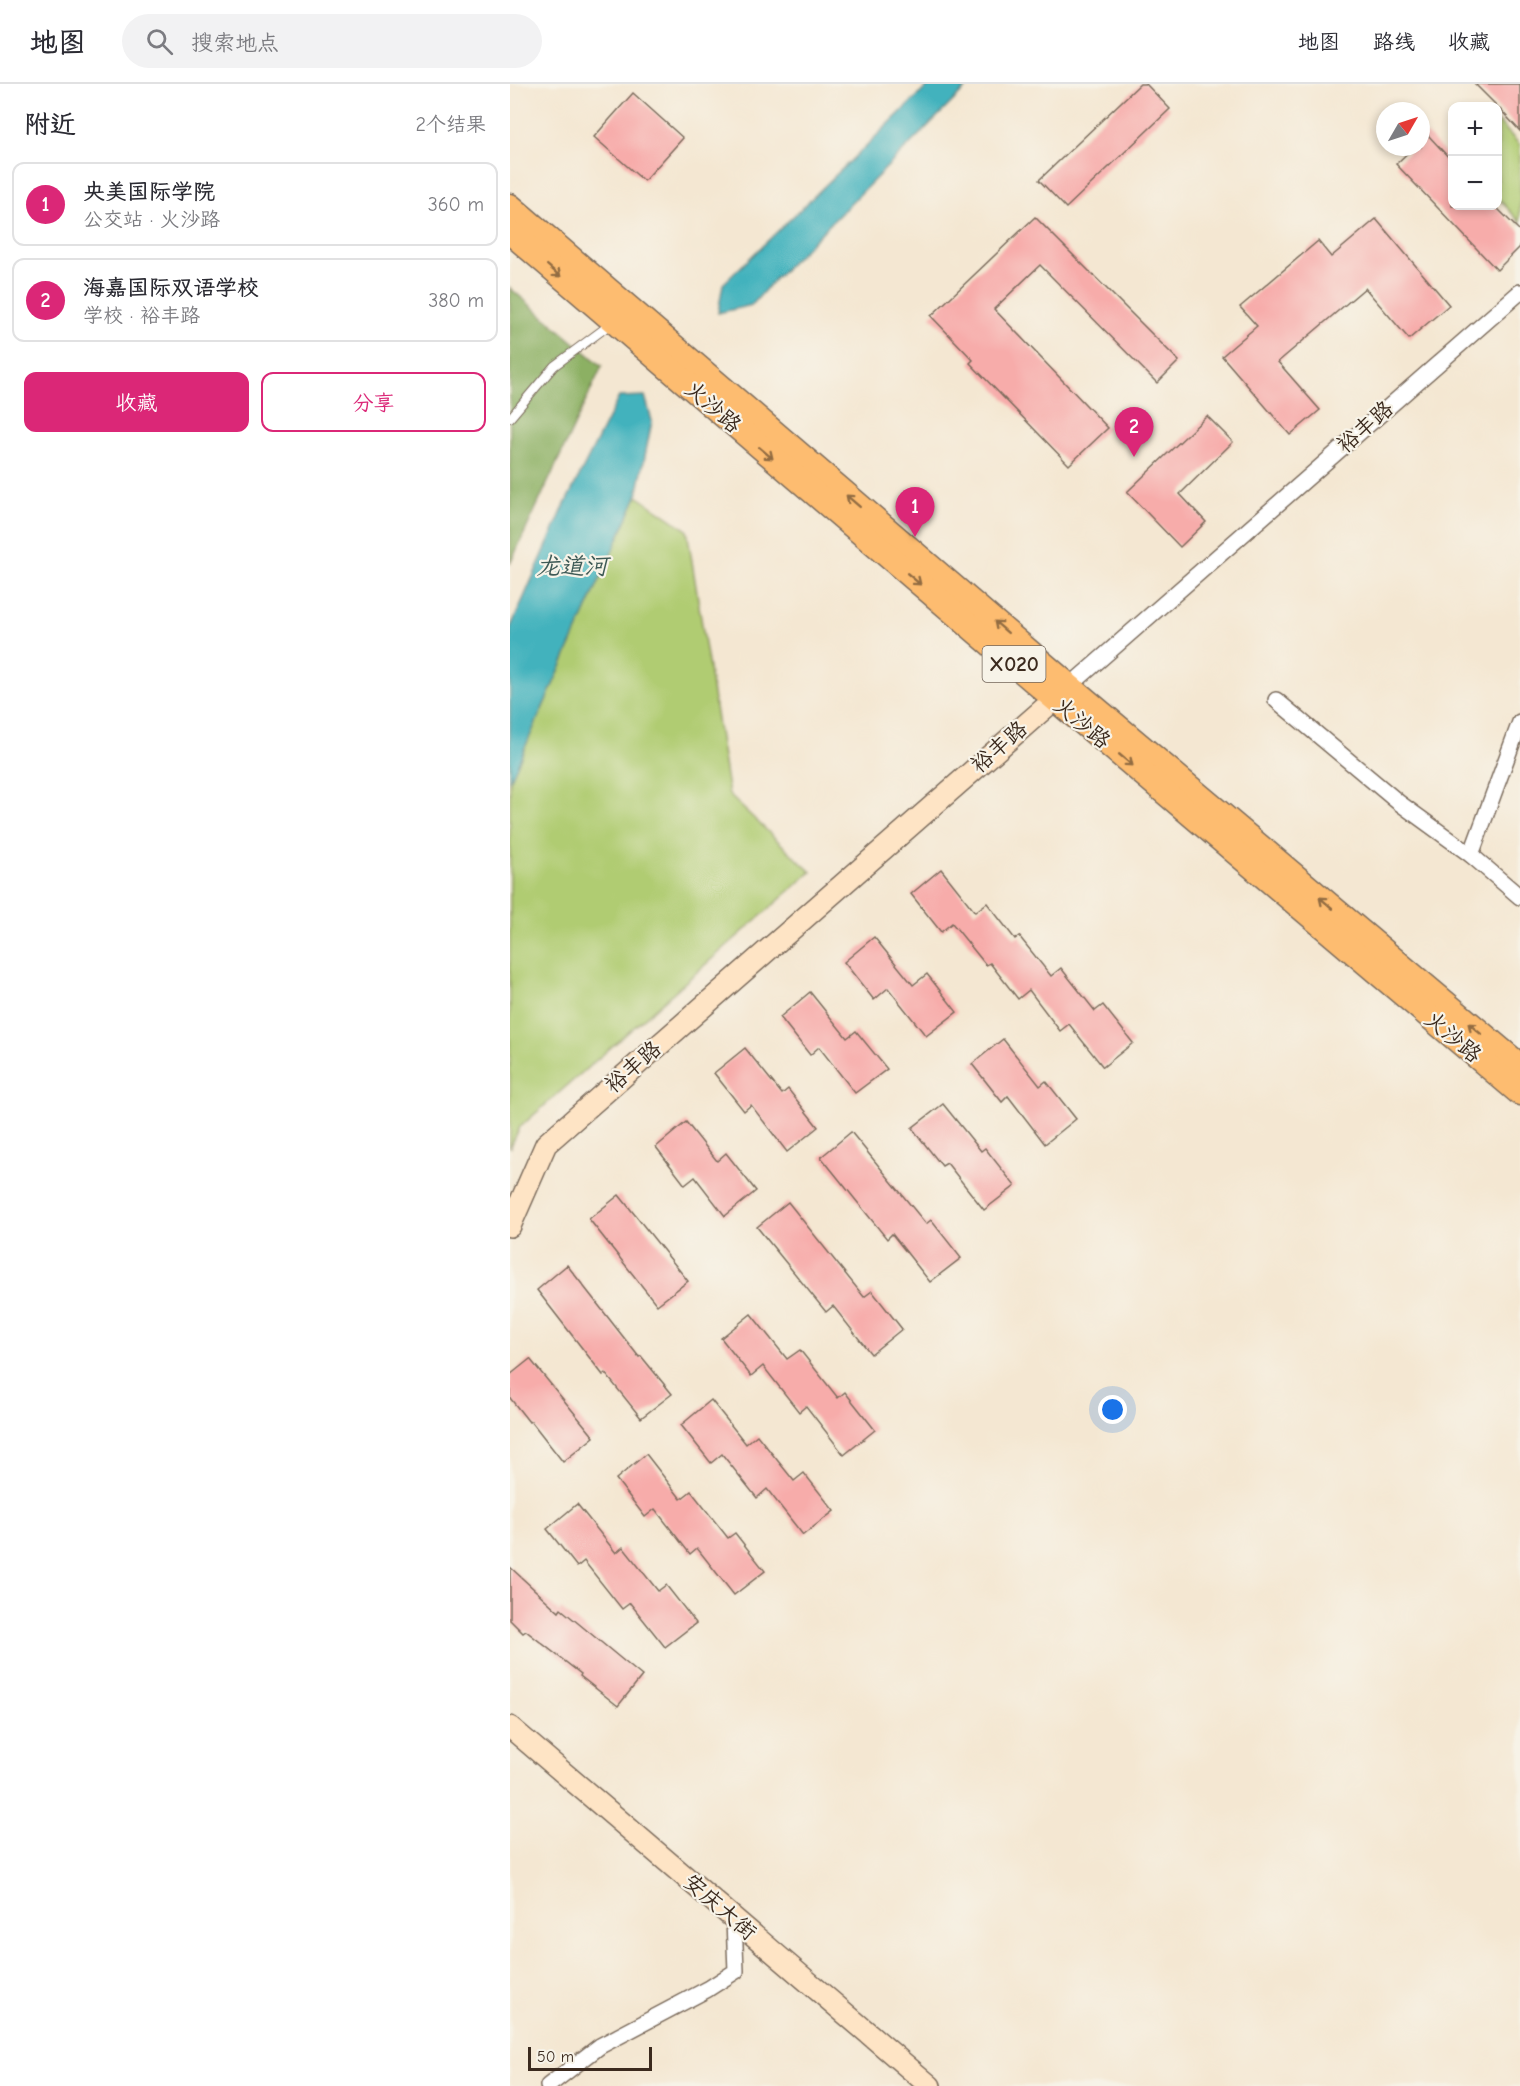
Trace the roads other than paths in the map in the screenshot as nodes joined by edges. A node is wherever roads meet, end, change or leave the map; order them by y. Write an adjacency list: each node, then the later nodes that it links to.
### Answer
1 (510, 206): 6 (main road, 火沙路 / X020, one-way to 1)
2 (510, 232): 4 (main road, 火沙路 / X020, one-way to 4)
3 (1520, 292): 6 (street, 裕丰路)
4 (614, 322): 5 (lane); 6 (main road, 火沙路 / X020, one-way to 6)
5 (510, 418)
6 (1062, 692): 11 (main road, 火沙路 / X020, one-way to 6); 12 (main road, 火沙路 / X020, one-way to 12); 13 (street, 裕丰路)
7 (1276, 700): 9 (street)
8 (1520, 722): 9 (street)
9 (1471, 855): 10 (street)
10 (1520, 897)
11 (1520, 1066)
12 (1520, 1093)
13 (510, 1226)
14 (510, 1727): 15 (street, 安庆大街)
15 (734, 1920): 16 (street); 17 (street, 安庆大街)
16 (548, 2086)
17 (930, 2086)

